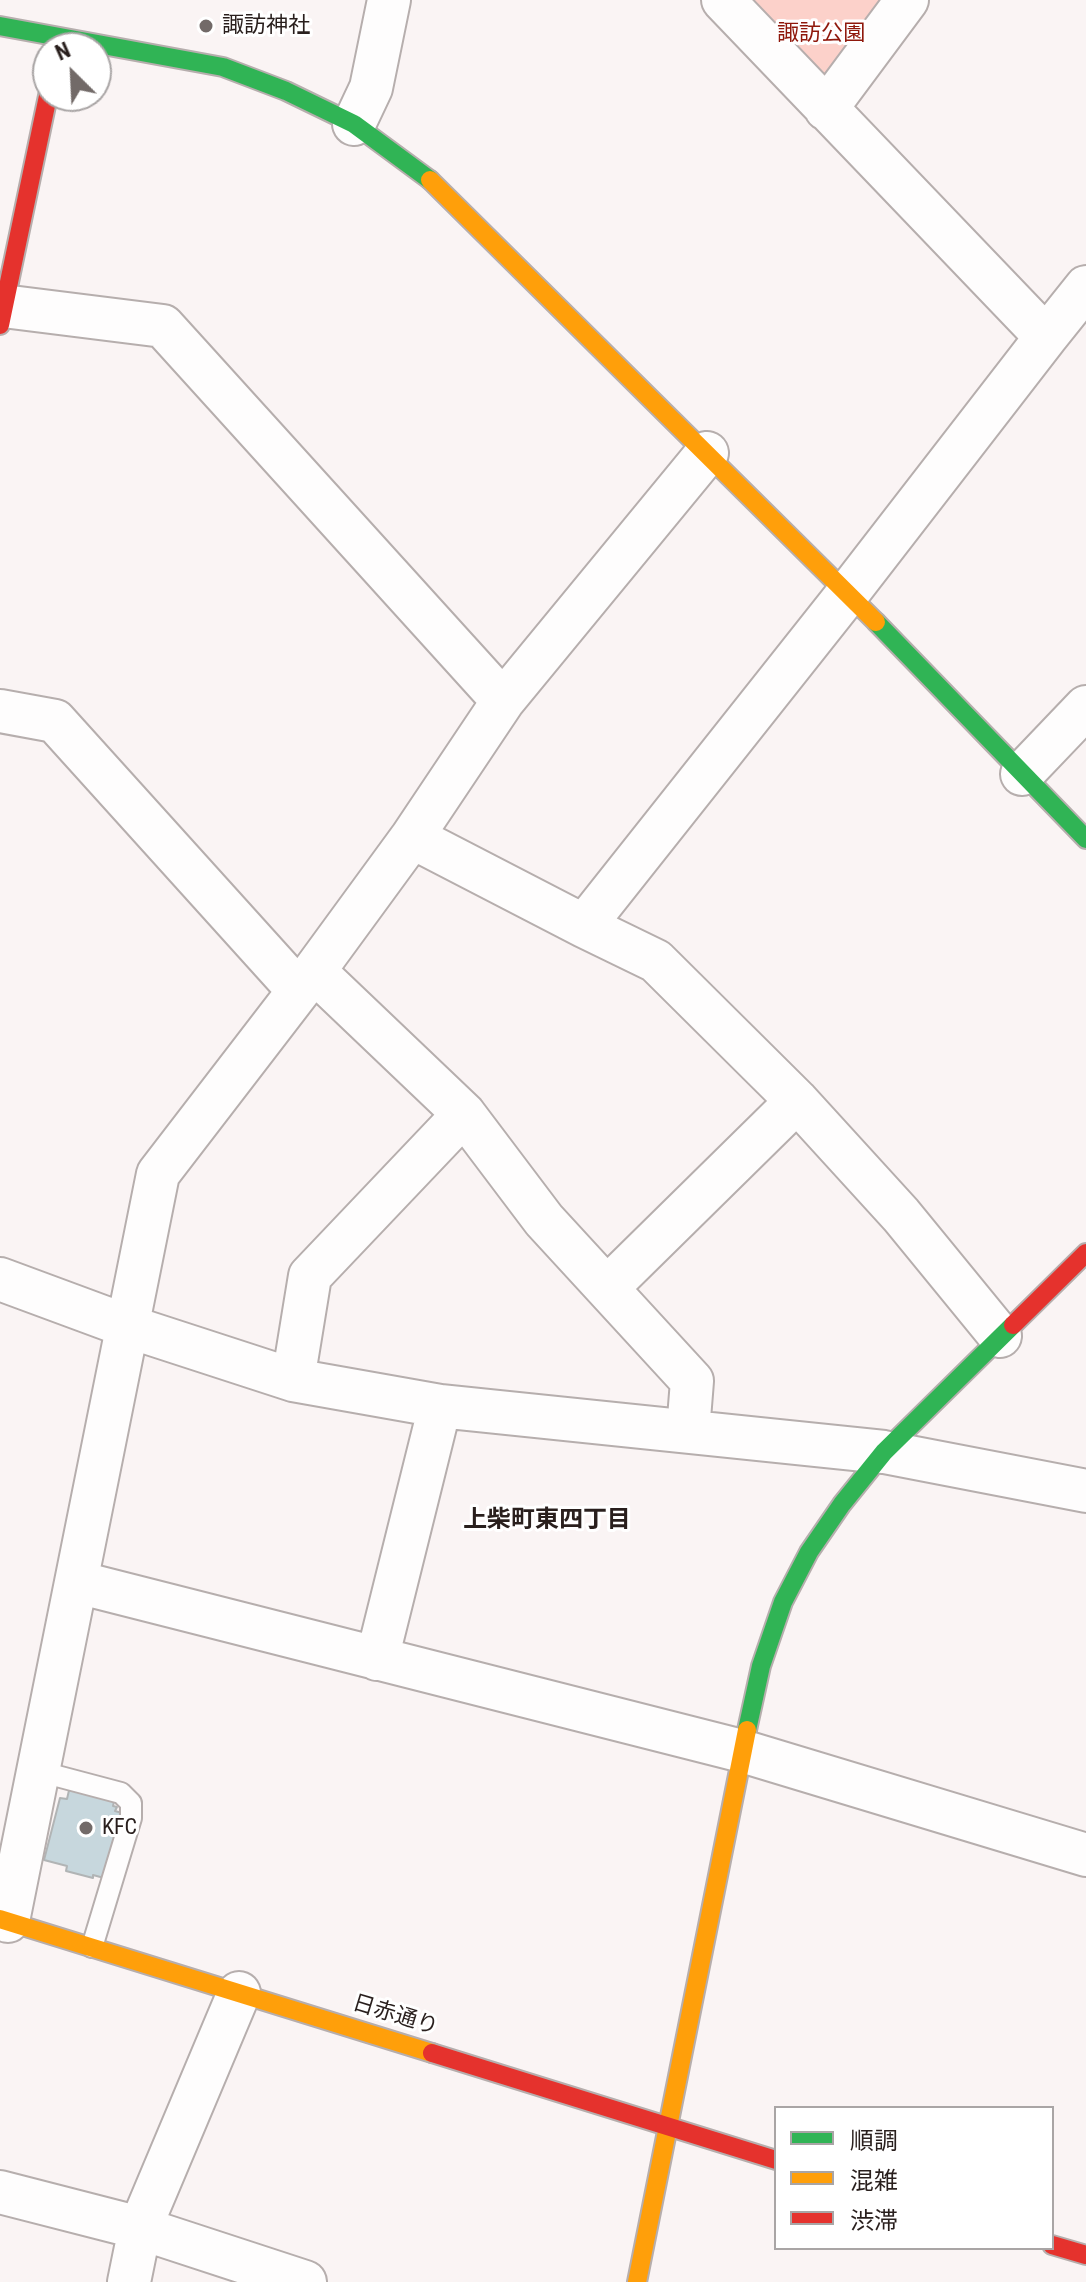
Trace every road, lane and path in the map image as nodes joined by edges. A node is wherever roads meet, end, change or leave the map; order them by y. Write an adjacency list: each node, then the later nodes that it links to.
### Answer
1 (389, 0): 9 (street)
2 (723, 0): 7 (street)
3 (907, 0): 7 (street)
4 (0, 26): 5 (street)
5 (33, 32)
6 (112, 46): 9 (street)
7 (826, 109): 12 (street)
8 (45, 112): 11 (street)
9 (354, 124): 13 (street)
10 (1086, 287): 12 (street)
11 (2, 316): 15 (street)
12 (1046, 337): 14 (street)
13 (707, 453): 14 (street); 15 (street)
14 (848, 593): 18 (street); 21 (street)
15 (503, 701): 19 (street)
16 (1086, 707): 18 (street)
17 (0, 711): 22 (street)
18 (1022, 774): 20 (street)
19 (412, 837): 21 (street); 22 (street)
20 (1086, 839)
21 (584, 926): 23 (street)
22 (306, 981): 24 (street); 28 (street)
23 (797, 1101): 27 (street); 29 (street)
24 (464, 1114): 27 (street); 30 (street)
25 (1086, 1253): 29 (street)
26 (0, 1279): 28 (street)
27 (607, 1288): 32 (street)
28 (127, 1326): 30 (street); 35 (street)
29 (1000, 1336): 33 (street)
30 (293, 1380): 31 (street)
31 (440, 1406): 32 (street); 36 (street)
32 (688, 1431): 33 (street)
33 (884, 1452): 34 (street); 37 (street)
34 (1086, 1491)
35 (77, 1582): 36 (street); 38 (street)
36 (377, 1659): 37 (street)
37 (742, 1751): 39 (street); 43 (street)
38 (38, 1771): 40 (street); 41 (lane)
39 (1086, 1855)
40 (4, 1920): 41 (street, 日赤通り)
41 (92, 1947): 42 (street, 日赤通り)
42 (239, 1993): 43 (street, 日赤通り); 46 (street)
43 (667, 2126): 44 (street, 日赤通り); 51 (street)
44 (774, 2159)
45 (0, 2192): 46 (street)
46 (140, 2228): 49 (street); 50 (street)
47 (1054, 2246): 48 (street)
48 (1086, 2255)
49 (129, 2282)
50 (305, 2282)
51 (637, 2282)

